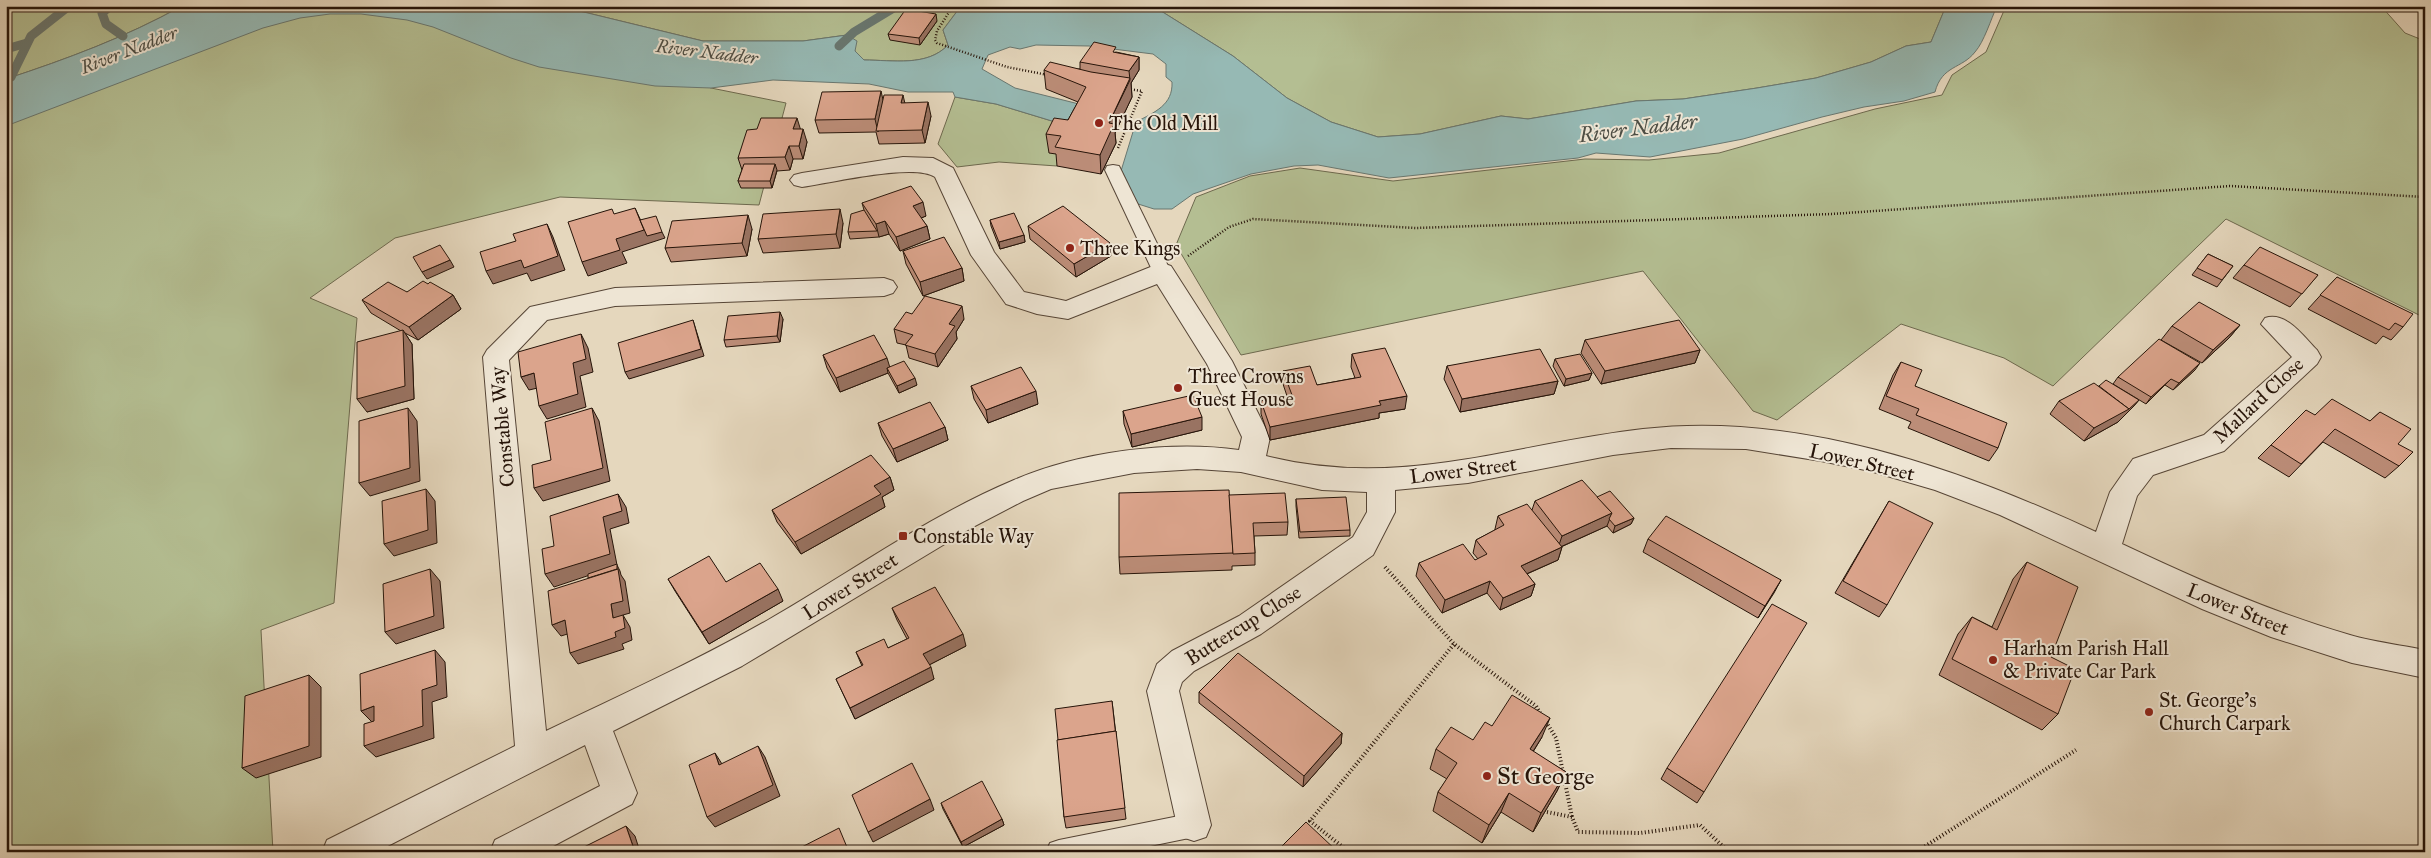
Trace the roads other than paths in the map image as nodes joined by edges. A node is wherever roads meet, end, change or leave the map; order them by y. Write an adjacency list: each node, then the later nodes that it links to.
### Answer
1 (1112, 170): 3 (lane)
2 (802, 180): 3 (street)
3 (1162, 272): 6 (street)
4 (884, 287): 11 (street, Constable Way)
5 (2274, 324): 8 (street, Mallard Close)
6 (1251, 462): 7 (street, Lower Street); 10 (street, Lower Street)
7 (1381, 479): 8 (street, Lower Street); 12 (street, Buttercup Close)
8 (2106, 551): 9 (street, Lower Street)
9 (2425, 664)
10 (594, 726): 11 (street, Lower Street); 14 (street)
11 (532, 754): 13 (street, Lower Street)
12 (1194, 825): 15 (lane)
13 (339, 852)
14 (507, 852)
15 (1059, 852)

